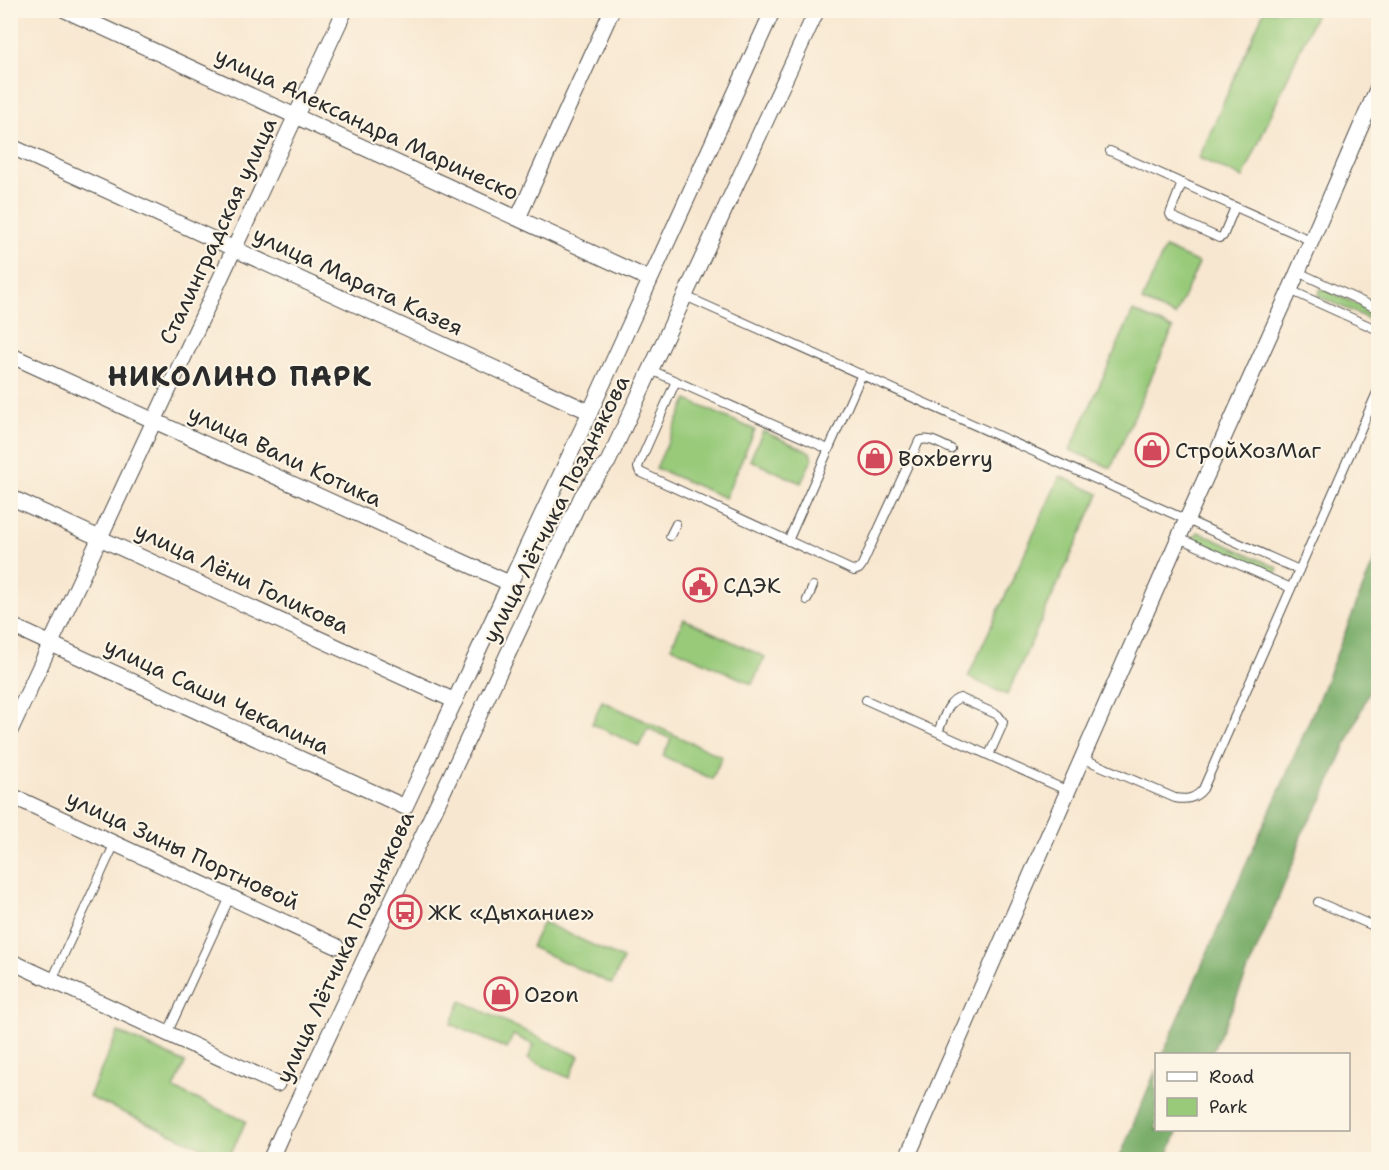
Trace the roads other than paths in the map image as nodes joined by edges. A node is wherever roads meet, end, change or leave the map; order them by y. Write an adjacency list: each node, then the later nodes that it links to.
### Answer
1 (65, 10): 7 (street, улица Александра Маринеско)
2 (345, 10): 7 (street, Сталинградская улица)
3 (612, 10): 12 (street)
4 (772, 10): 16 (street, улица Лётчика Позднякова)
5 (817, 10): 18 (street, улица Лётчика Позднякова)
6 (1378, 87): 13 (street)
7 (296, 117): 12 (street, улица Александра Маринеско); 14 (street, Сталинградская улица)
8 (10, 146): 14 (street, улица Марата Казея)
9 (1110, 152): 10 (lane)
10 (1182, 183): 11 (lane); 11 (lane)
11 (1235, 207): 13 (lane)
12 (518, 218): 16 (street, улица Александра Маринеско)
13 (1312, 241): 15 (street)
14 (234, 249): 26 (street, улица Марата Казея); 27 (street, Сталинградская улица)
15 (1298, 273): 17 (street); 19 (lane)
16 (649, 279): 26 (street, улица Лётчика Позднякова)
17 (1290, 290): 20 (lane); 31 (street)
18 (685, 296): 22 (street, улица Лётчика Позднякова); 23 (lane)
19 (1378, 309)
20 (1378, 330)
21 (10, 355): 27 (street, улица Вали Котика)
22 (651, 370): 24 (lane); 62 (street, улица Лётчика Позднякова)
23 (862, 374): 28 (lane); 31 (lane)
24 (676, 381): 28 (lane); 36 (lane)
25 (1378, 390): 37 (lane)
26 (590, 412): 38 (street, улица Лётчика Позднякова)
27 (154, 421): 33 (street, Сталинградская улица); 38 (street, улица Вали Котика)
28 (828, 449): 36 (lane)
29 (951, 449): 36 (lane)
30 (10, 496): 33 (street, улица Лёни Голикова)
31 (1187, 519): 35 (street); 37 (lane)
32 (676, 524): 34 (lane)
33 (99, 537): 43 (street, Сталинградская улица); 45 (street, улица Лёни Голикова)
34 (670, 537)
35 (1179, 538): 40 (lane); 49 (street)
36 (788, 541)
37 (1299, 570): 40 (lane)
38 (509, 584): 45 (street, улица Лётчика Позднякова)
39 (813, 586): 41 (lane)
40 (1291, 588): 49 (lane)
41 (807, 600)
42 (10, 626): 43 (street, улица Саши Чекалина)
43 (51, 644): 46 (street, Сталинградская улица); 52 (street, улица Саши Чекалина)
44 (866, 700): 47 (lane)
45 (455, 701): 52 (street, улица Лётчика Позднякова)
46 (10, 731)
47 (938, 732): 48 (lane); 48 (lane)
48 (988, 755): 50 (lane)
49 (1082, 758): 50 (street)
50 (1068, 791): 63 (street)
51 (10, 795): 53 (street, улица Зины Портновой)
52 (405, 807)
53 (115, 843): 54 (street, улица Зины Портновой); 59 (lane)
54 (230, 897): 57 (street, улица Зины Портновой); 60 (lane)
55 (1318, 902): 56 (lane)
56 (1378, 928)
57 (336, 946)
58 (10, 961): 59 (street)
59 (52, 980): 60 (street)
60 (167, 1034): 61 (street)
61 (277, 1084)
62 (270, 1160)
63 (906, 1160)

